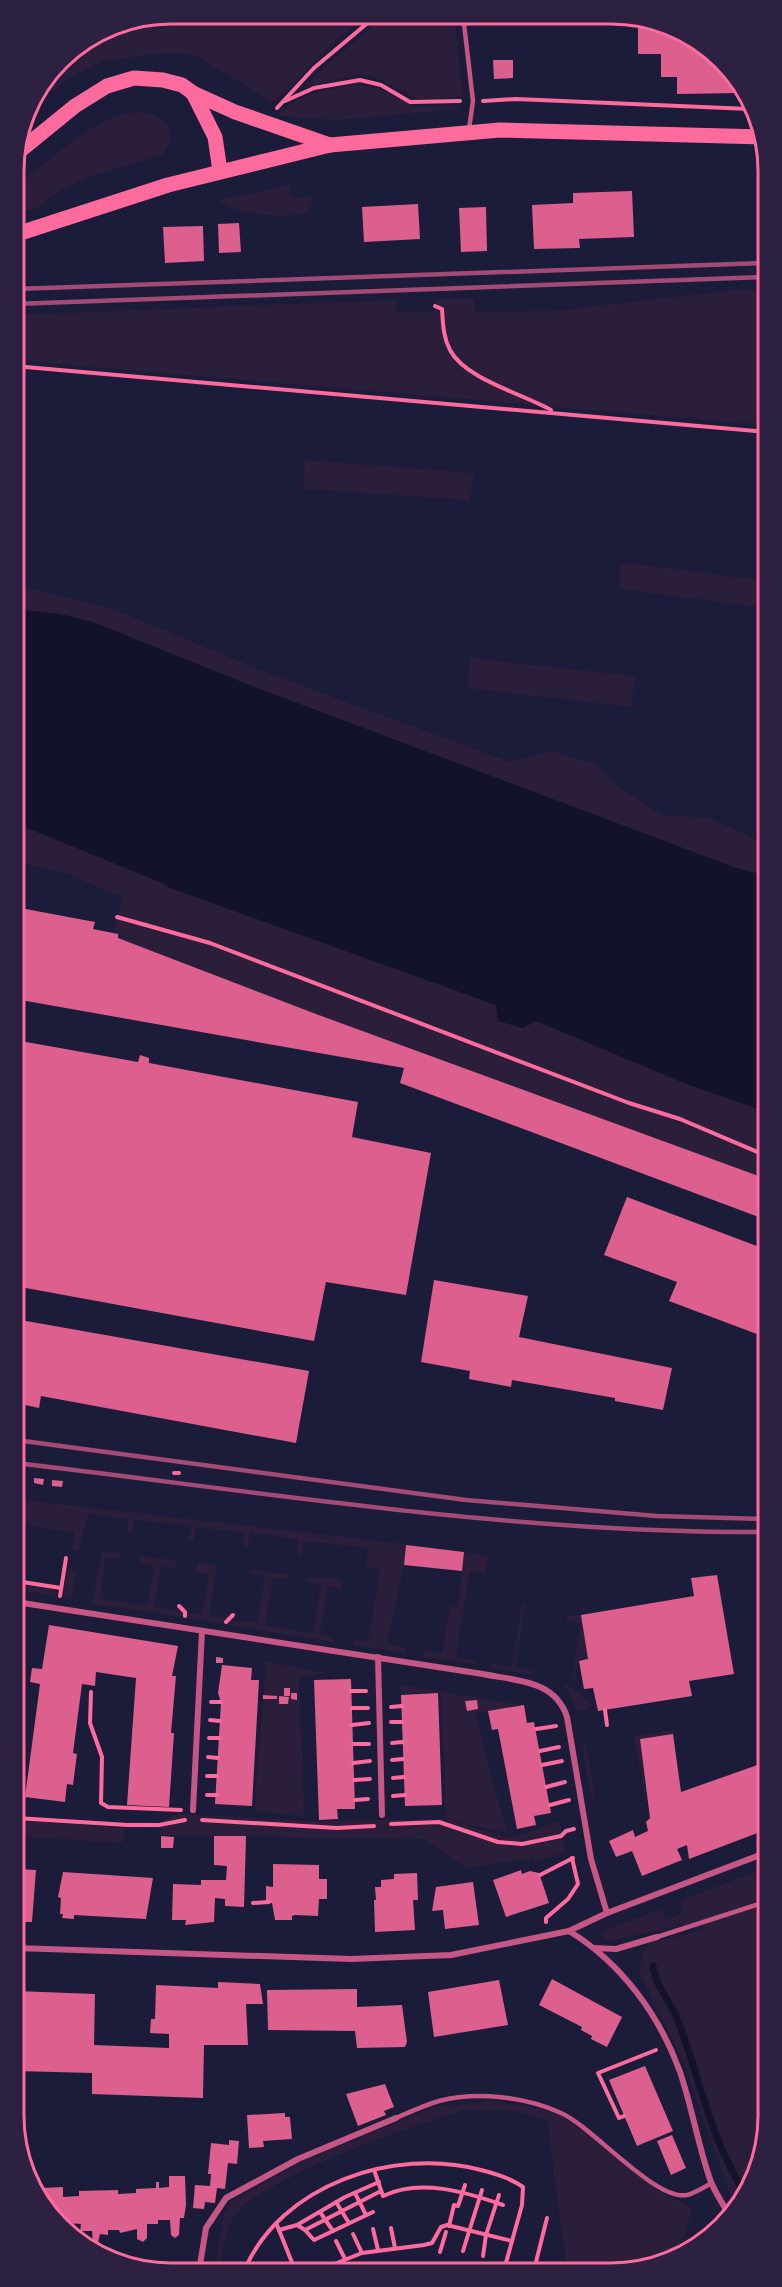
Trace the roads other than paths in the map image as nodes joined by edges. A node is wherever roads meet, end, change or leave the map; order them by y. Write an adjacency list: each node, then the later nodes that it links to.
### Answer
1 (464, 24): 3 (lane)
2 (193, 93): 5 (main road); 6 (main road); 7 (main road)
3 (469, 132): 4 (main road); 6 (main road)
4 (754, 137)
5 (26, 146)
6 (330, 146): 7 (main road)
7 (220, 171): 8 (main road)
8 (24, 232)
9 (24, 1604): 10 (street)
10 (202, 1631): 11 (street); 12 (street)
11 (378, 1657): 13 (street); 16 (street)
12 (193, 1810)
13 (382, 1815)
14 (758, 1856): 16 (street)
15 (758, 1904): 18 (lane)
16 (607, 1913): 17 (street)
17 (569, 1931): 19 (street); 20 (street)
18 (657, 1937): 20 (street)
19 (24, 1948)
20 (593, 1948): 22 (street)
21 (396, 2118): 22 (lane); 24 (street)
22 (712, 2183): 23 (street)
23 (726, 2208)
24 (200, 2263)

